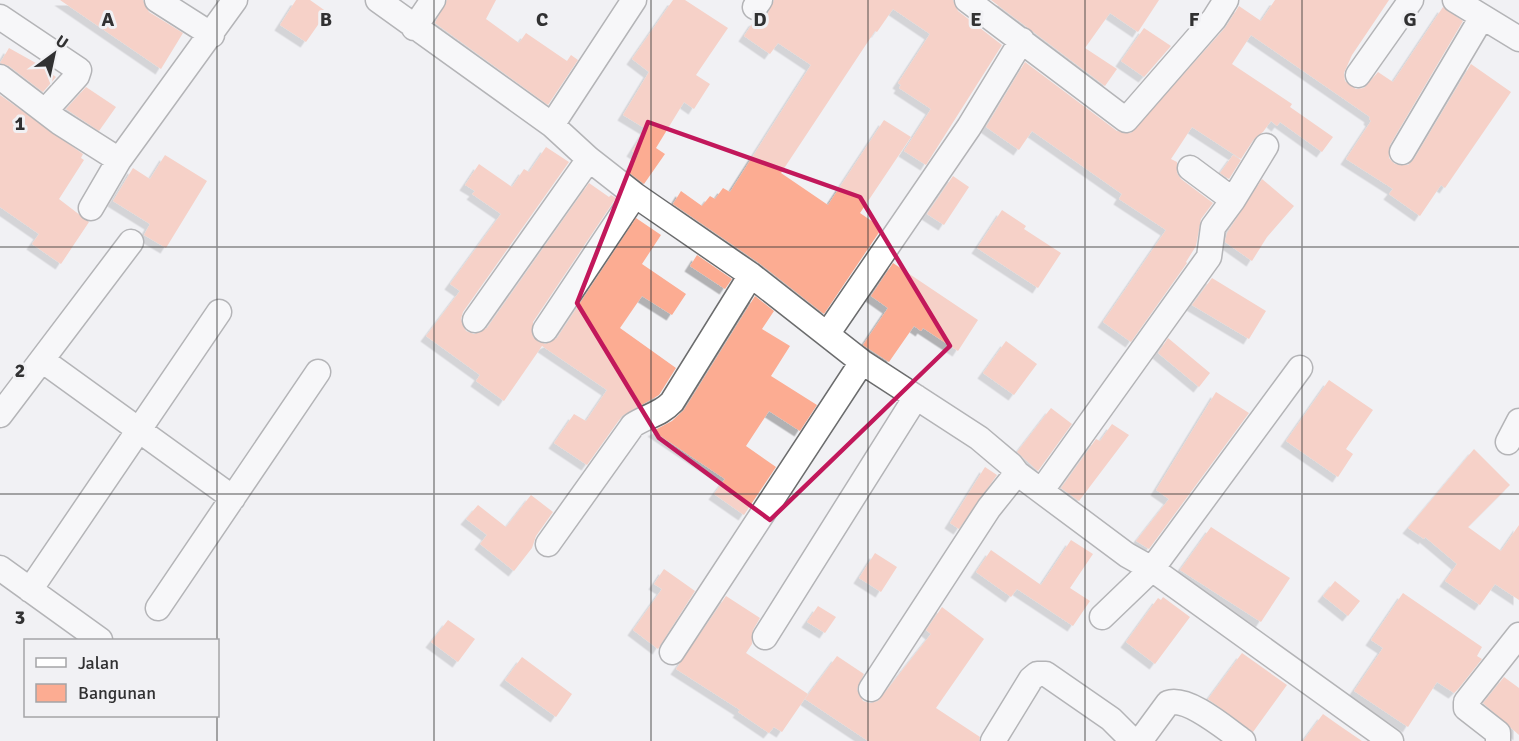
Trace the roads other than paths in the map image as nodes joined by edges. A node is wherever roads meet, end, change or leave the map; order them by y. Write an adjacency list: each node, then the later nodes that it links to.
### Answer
1 (157, 0): 13 (street)
2 (235, 0): 13 (street)
3 (378, 0): 12 (street)
4 (433, 0): 12 (street)
5 (634, 0): 19 (street)
6 (967, 0): 15 (street)
7 (1226, 0): 15 (street)
8 (1411, 0): 16 (street)
9 (1455, 0): 10 (street)
10 (1482, 16): 14 (street); 21 (street)
11 (0, 17): 18 (street)
12 (414, 28): 19 (street)
13 (212, 35): 23 (street)
14 (1519, 39)
15 (1022, 40): 33 (street)
16 (1358, 75)
17 (0, 77): 18 (street)
18 (46, 110): 23 (street)
19 (552, 124): 22 (street)
20 (1266, 146): 26 (street)
21 (1402, 152)
22 (589, 159): 25 (street); 31 (street)
23 (119, 160): 27 (street)
24 (1190, 168): 26 (street)
25 (635, 195): 29 (street); 32 (street)
26 (1233, 200): 42 (street)
27 (91, 208)
28 (131, 242): 34 (street)
29 (751, 275): 33 (street); 44 (street)
30 (219, 312): 40 (street)
31 (475, 320)
32 (545, 330)
33 (828, 333): 35 (street)
34 (42, 360): 39 (street); 40 (street)
35 (862, 362): 38 (street); 53 (street)
36 (1300, 368): 46 (street)
37 (318, 372): 43 (street)
38 (916, 397): 41 (street); 51 (street)
39 (0, 415)
40 (138, 431): 43 (street); 47 (street)
41 (1017, 473): 42 (street); 54 (street)
42 (1042, 490): 46 (street)
43 (233, 498): 48 (street)
44 (548, 544)
45 (0, 568): 47 (street)
46 (1152, 569): 49 (street); 59 (street)
47 (30, 590): 52 (street)
48 (158, 608)
49 (1102, 617)
50 (1519, 635): 60 (street)
51 (765, 637)
52 (99, 639)
53 (672, 652)
54 (871, 689)
55 (993, 741): 56 (street)
56 (1133, 741)
57 (1140, 741): 58 (street)
58 (1244, 741)
59 (1391, 741)
60 (1498, 741)

